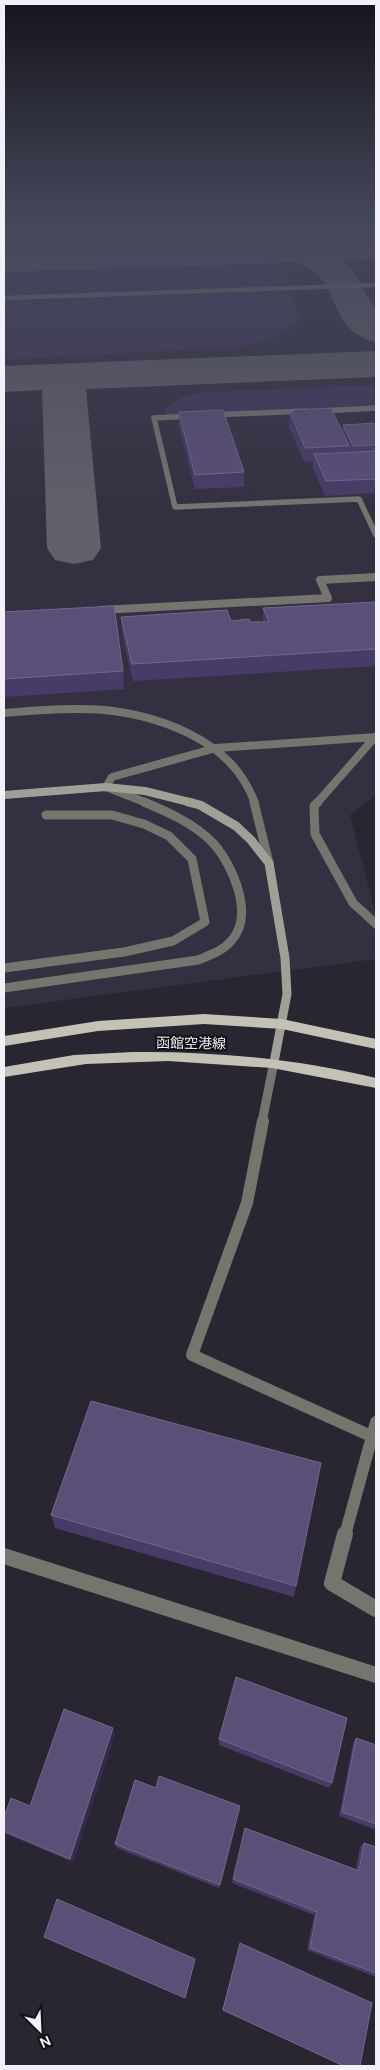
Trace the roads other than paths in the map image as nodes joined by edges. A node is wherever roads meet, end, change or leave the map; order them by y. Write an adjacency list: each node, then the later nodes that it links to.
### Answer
1 (376, 408): 3 (street)
2 (193, 416): 4 (street)
3 (203, 416)
4 (376, 535)
5 (376, 578): 6 (street)
6 (92, 611)
7 (4, 712): 9 (street)
8 (376, 737): 9 (street); 14 (street)
9 (216, 748): 10 (street); 13 (street)
10 (106, 787): 11 (street); 13 (street); 16 (street)
11 (4, 795)
12 (46, 815): 15 (street)
13 (269, 862): 17 (street)
14 (376, 924)
15 (4, 968)
16 (4, 988)
17 (282, 1024): 18 (main road, 函館空港線); 19 (main road, 函館空港線); 20 (street)
18 (4, 1041)
19 (376, 1044)
20 (274, 1062): 21 (main road, 函館空港線); 22 (main road, 函館空港線); 24 (street)
21 (4, 1072)
22 (376, 1083)
23 (376, 1422): 24 (street)
24 (371, 1436): 26 (street)
25 (4, 1556): 27 (street)
26 (376, 1609)
27 (376, 1675)

